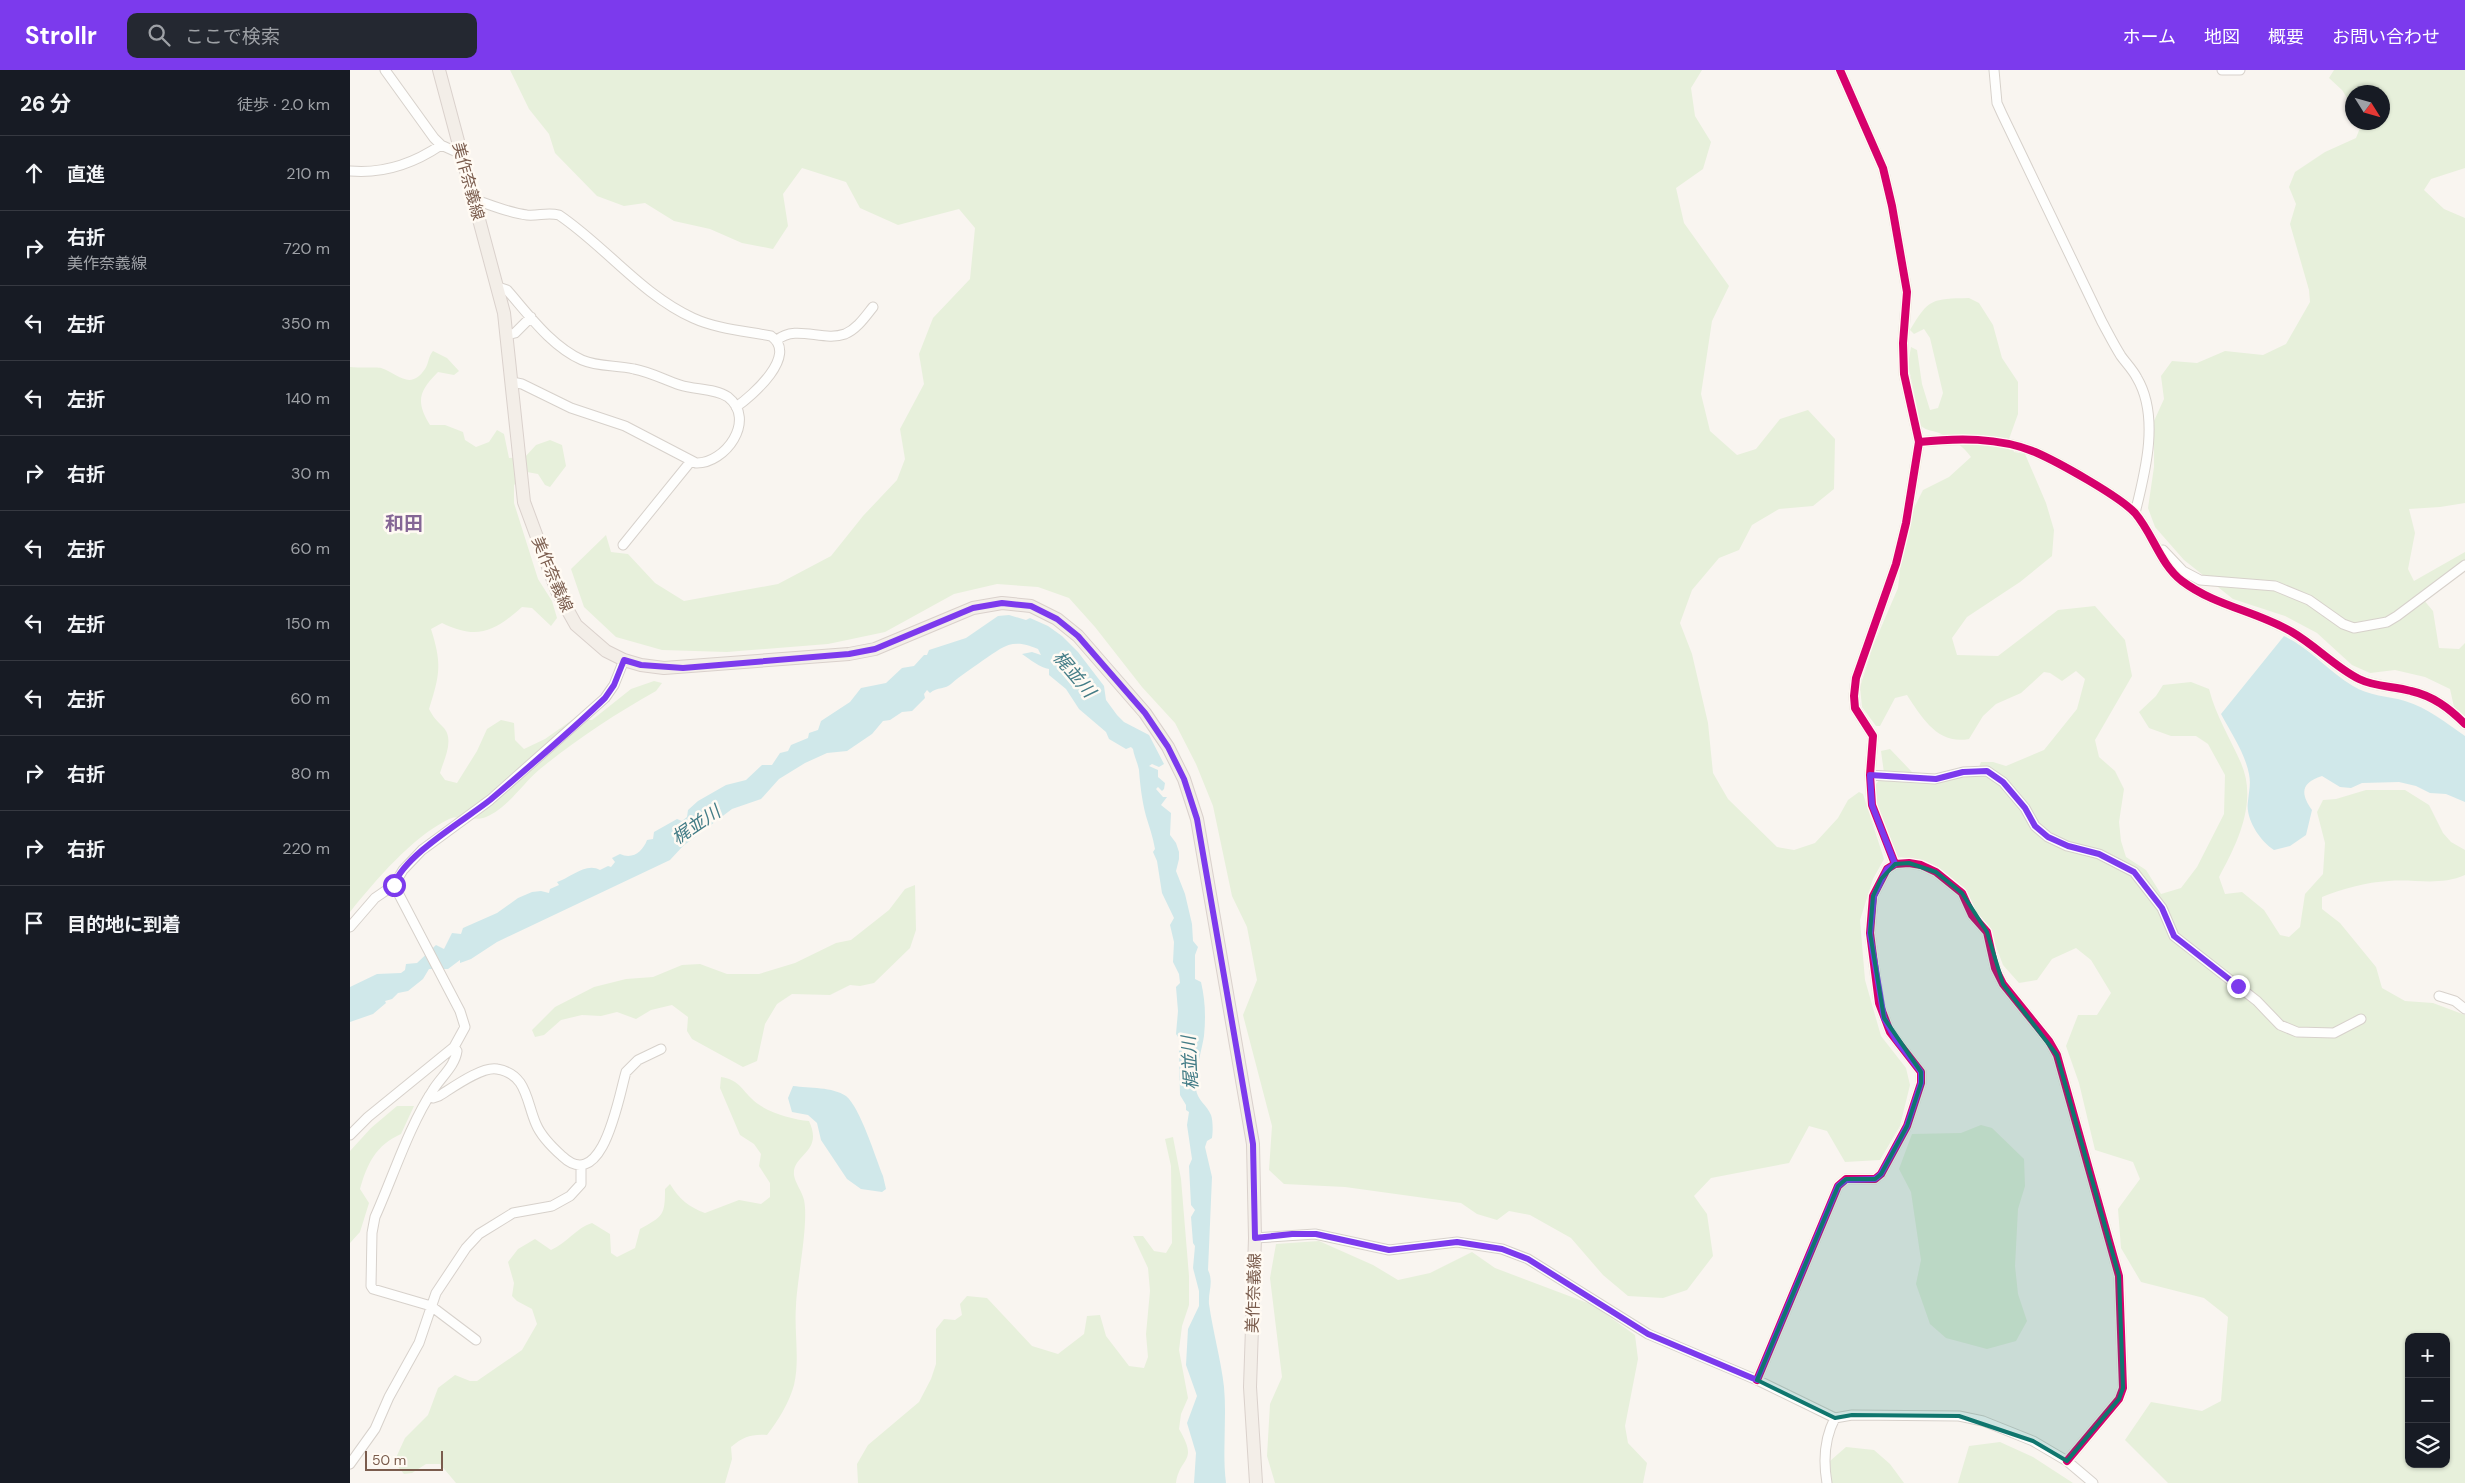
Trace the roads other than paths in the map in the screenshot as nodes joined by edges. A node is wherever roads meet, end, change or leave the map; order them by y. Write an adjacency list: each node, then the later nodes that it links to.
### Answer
1 (385, 70): 7 (street)
2 (439, 70): 8 (main road, 美作奈義線)
3 (1840, 70): 18 (street)
4 (1994, 70): 20 (street)
5 (2222, 70): 6 (street)
6 (2240, 70)
7 (442, 145): 8 (street); 9 (street)
8 (461, 154): 10 (main road, 美作奈義線)
9 (350, 170)
10 (474, 199): 11 (main road, 美作奈義線); 15 (street)
11 (498, 287): 13 (street); 14 (main road, 美作奈義線)
12 (873, 307): 15 (street)
13 (530, 317): 14 (street); 17 (street)
14 (507, 335): 16 (main road, 美作奈義線)
15 (777, 340): 17 (street)
16 (512, 382): 19 (street); 24 (main road, 美作奈義線)
17 (736, 407): 19 (street)
18 (1920, 442): 20 (street); 26 (street)
19 (691, 462): 22 (street)
20 (2135, 513): 21 (street)
21 (2153, 542): 23 (street); 25 (street)
22 (624, 544)
23 (2465, 565)
24 (624, 660): 28 (street); 38 (main road, 美作奈義線)
25 (2465, 724)
26 (1870, 775): 27 (street); 32 (street)
27 (1895, 864): 41 (street); 43 (street)
28 (394, 885): 29 (street); 33 (street)
29 (350, 926)
30 (2439, 996): 31 (street)
31 (2465, 1009)
32 (2361, 1019)
33 (454, 1047): 35 (street); 36 (street)
34 (661, 1048): 37 (street)
35 (429, 1096): 37 (street); 39 (street)
36 (350, 1135)
37 (581, 1166): 39 (street)
38 (1255, 1238): 41 (street); 45 (main road, 美作奈義線)
39 (431, 1306): 40 (street); 44 (street)
40 (476, 1340)
41 (1757, 1380): 42 (street)
42 (1835, 1418): 43 (street); 46 (street)
43 (2067, 1461): 47 (street)
44 (350, 1464)
45 (1256, 1483)
46 (1827, 1483)
47 (2093, 1483)

